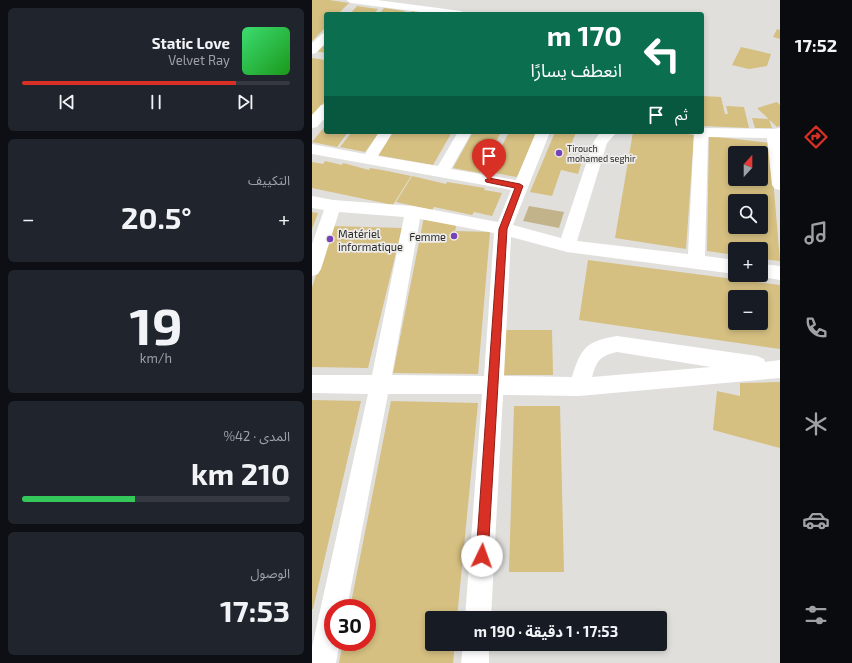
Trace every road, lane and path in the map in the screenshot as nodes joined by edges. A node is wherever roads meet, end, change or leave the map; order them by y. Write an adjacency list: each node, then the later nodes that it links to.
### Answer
1 (354, 4): 2 (street)
2 (410, 11): 3 (street)
3 (427, 12)
4 (324, 39): 5 (street)
5 (314, 55)
6 (324, 110): 7 (street)
7 (312, 124)
8 (704, 132): 9 (street)
9 (777, 133): 18 (street)
10 (385, 134): 16 (street)
11 (464, 134): 17 (street)
12 (542, 134): 19 (street)
13 (607, 134): 24 (street)
14 (702, 134): 25 (street)
15 (312, 149): 16 (street)
16 (369, 159): 17 (street)
17 (442, 172): 19 (street)
18 (780, 185)
19 (520, 186): 23 (street)
20 (312, 202): 21 (street)
21 (332, 206): 22 (street); 27 (street)
22 (413, 212): 23 (street); 32 (street)
23 (503, 229): 24 (street); 33 (street)
24 (567, 246): 25 (street)
25 (696, 262): 26 (street)
26 (728, 266)
27 (312, 269)
28 (768, 272): 29 (street)
29 (780, 273)
30 (780, 368): 34 (street); 34 (street)
31 (312, 384): 32 (street)
32 (380, 385): 33 (street); 35 (street)
33 (492, 385): 34 (street); 36 (street)
34 (579, 388)
35 (336, 599)
36 (478, 611)
37 (325, 651): 39 (street)
38 (476, 651): 40 (street)
39 (322, 663)
40 (475, 663)

